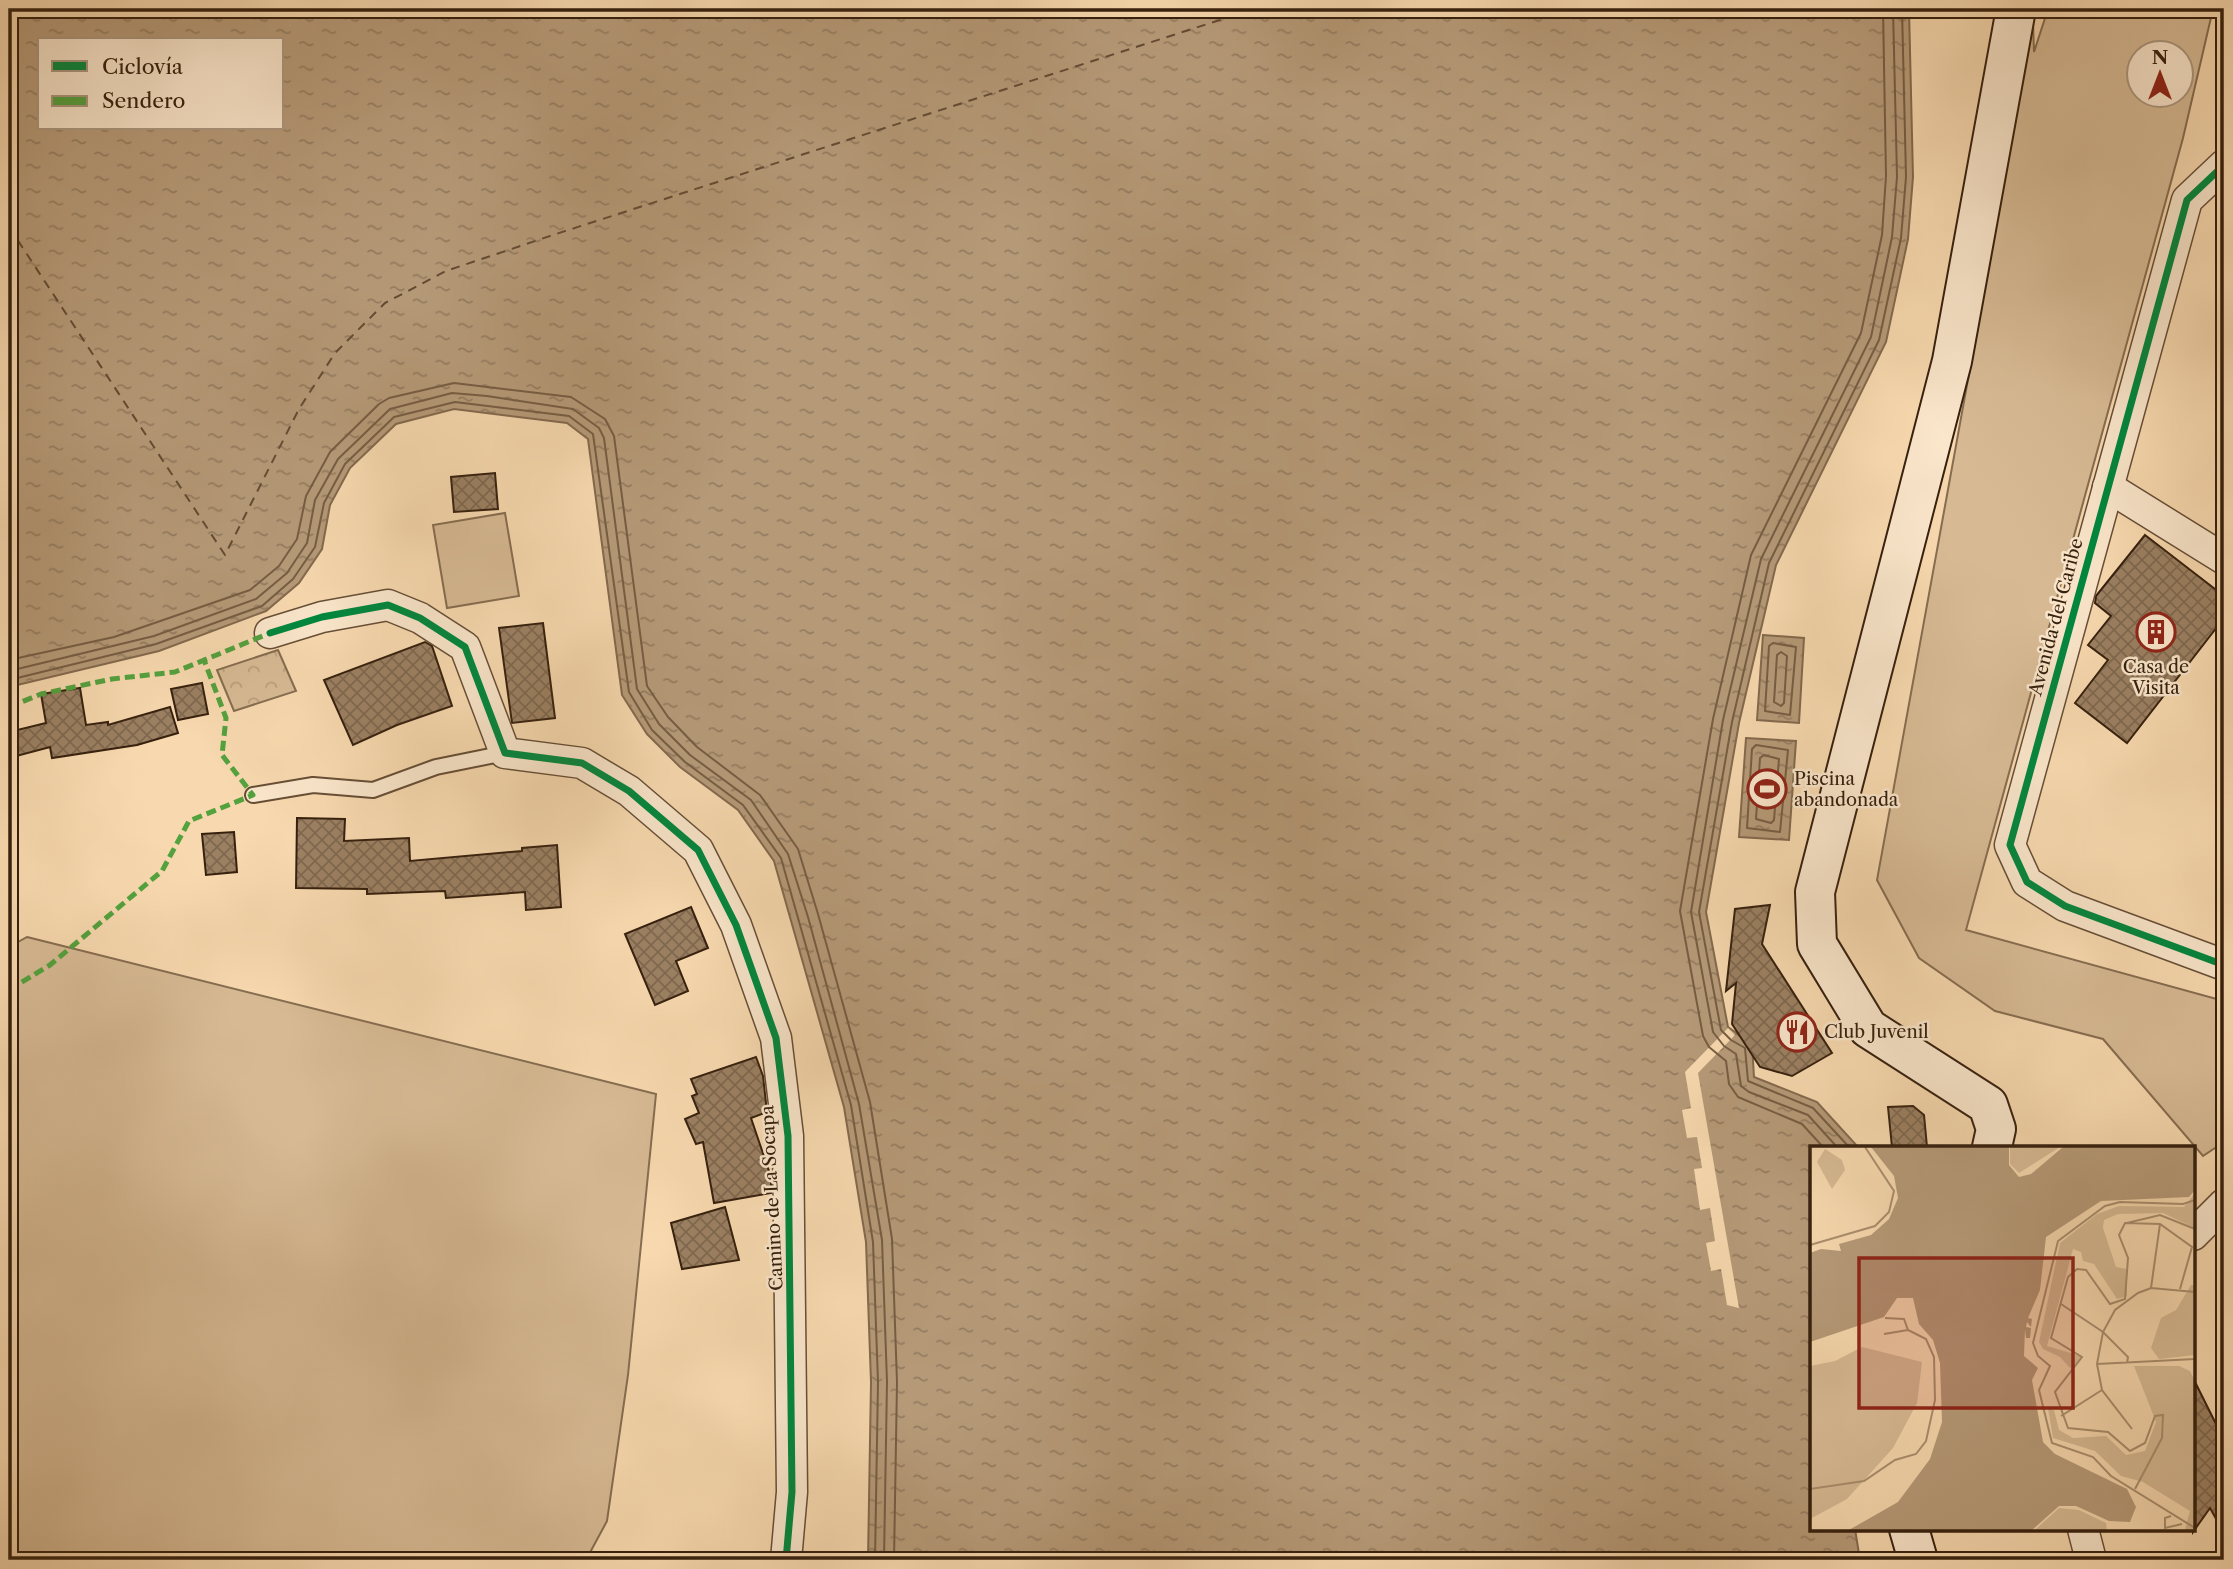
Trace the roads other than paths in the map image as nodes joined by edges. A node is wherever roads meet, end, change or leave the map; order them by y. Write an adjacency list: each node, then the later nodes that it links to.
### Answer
1 (2016, 9): 9 (main road)
2 (2224, 165): 3 (street, Avenida del Caribe)
3 (2108, 487): 4 (street); 8 (street, Avenida del Caribe)
4 (2224, 559)
5 (270, 633): 6 (street)
6 (505, 753): 7 (lane); 14 (street, Camino de La Socapa)
7 (253, 795)
8 (2224, 965)
9 (1992, 1146)
10 (2224, 1204): 11 (street)
11 (2194, 1234)
12 (1909, 1530): 15 (main road)
13 (2083, 1530): 16 (street)
14 (786, 1560)
15 (1918, 1560)
16 (2091, 1560)

